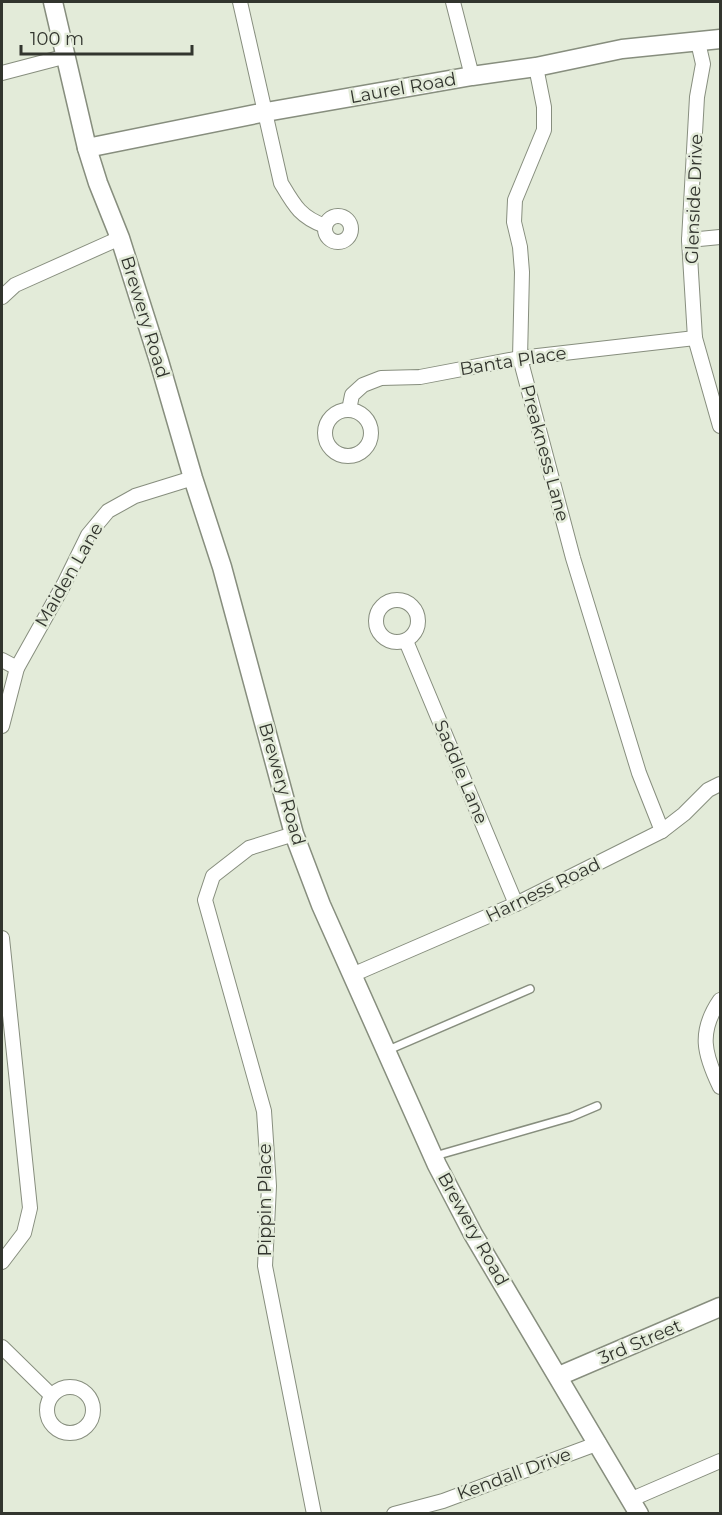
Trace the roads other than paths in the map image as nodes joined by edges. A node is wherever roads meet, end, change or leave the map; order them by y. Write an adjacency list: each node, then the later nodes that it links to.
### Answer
1 (52, 2): 6 (street, Brewery Road)
2 (240, 2): 10 (street)
3 (453, 2): 9 (street)
4 (720, 39): 5 (street, Laurel Road)
5 (698, 42): 7 (street, Laurel Road); 15 (street, Glenside Drive)
6 (67, 56): 8 (street); 11 (street, Brewery Road)
7 (536, 68): 9 (street, Laurel Road); 18 (street, Preakness Lane)
8 (2, 73)
9 (472, 76): 10 (street, Laurel Road)
10 (266, 112): 11 (street, Laurel Road); 12 (street)
11 (87, 148): 14 (street, Brewery Road)
12 (325, 226)
13 (720, 237): 15 (street)
14 (120, 238): 16 (street); 21 (street, Brewery Road)
15 (689, 240): 17 (street, Glenside Drive)
16 (2, 297)
17 (695, 338): 18 (street, Banta Place); 20 (street, Glenside Drive)
18 (520, 358): 19 (street, Banta Place); 27 (street, Preakness Lane)
19 (349, 410)
20 (720, 426)
21 (193, 478): 24 (street, Maiden Lane); 28 (street, Brewery Road)
22 (406, 640): 29 (street, Saddle Lane)
23 (2, 660): 24 (street)
24 (17, 668): 25 (street, Maiden Lane)
25 (2, 726)
26 (720, 784): 27 (street, Harness Road)
27 (662, 831): 29 (street, Harness Road)
28 (294, 834): 31 (street, Brewery Road); 46 (street, Pippin Place)
29 (516, 904): 31 (street, Harness Road)
30 (2, 938): 38 (street)
31 (352, 975): 34 (street, Brewery Road)
32 (530, 989): 34 (lane)
33 (720, 1000): 35 (street)
34 (386, 1051): 37 (street, Brewery Road)
35 (720, 1087)
36 (597, 1106): 37 (lane)
37 (433, 1157): 41 (street, Brewery Road)
38 (2, 1262)
39 (720, 1307): 41 (street, 3rd Street)
40 (2, 1347): 42 (street)
41 (560, 1376): 43 (street, Brewery Road)
42 (51, 1395)
43 (599, 1443): 45 (street, Brewery Road); 47 (street, Kendall Drive)
44 (720, 1461): 45 (street)
45 (636, 1506)
46 (314, 1514)
47 (394, 1514)

